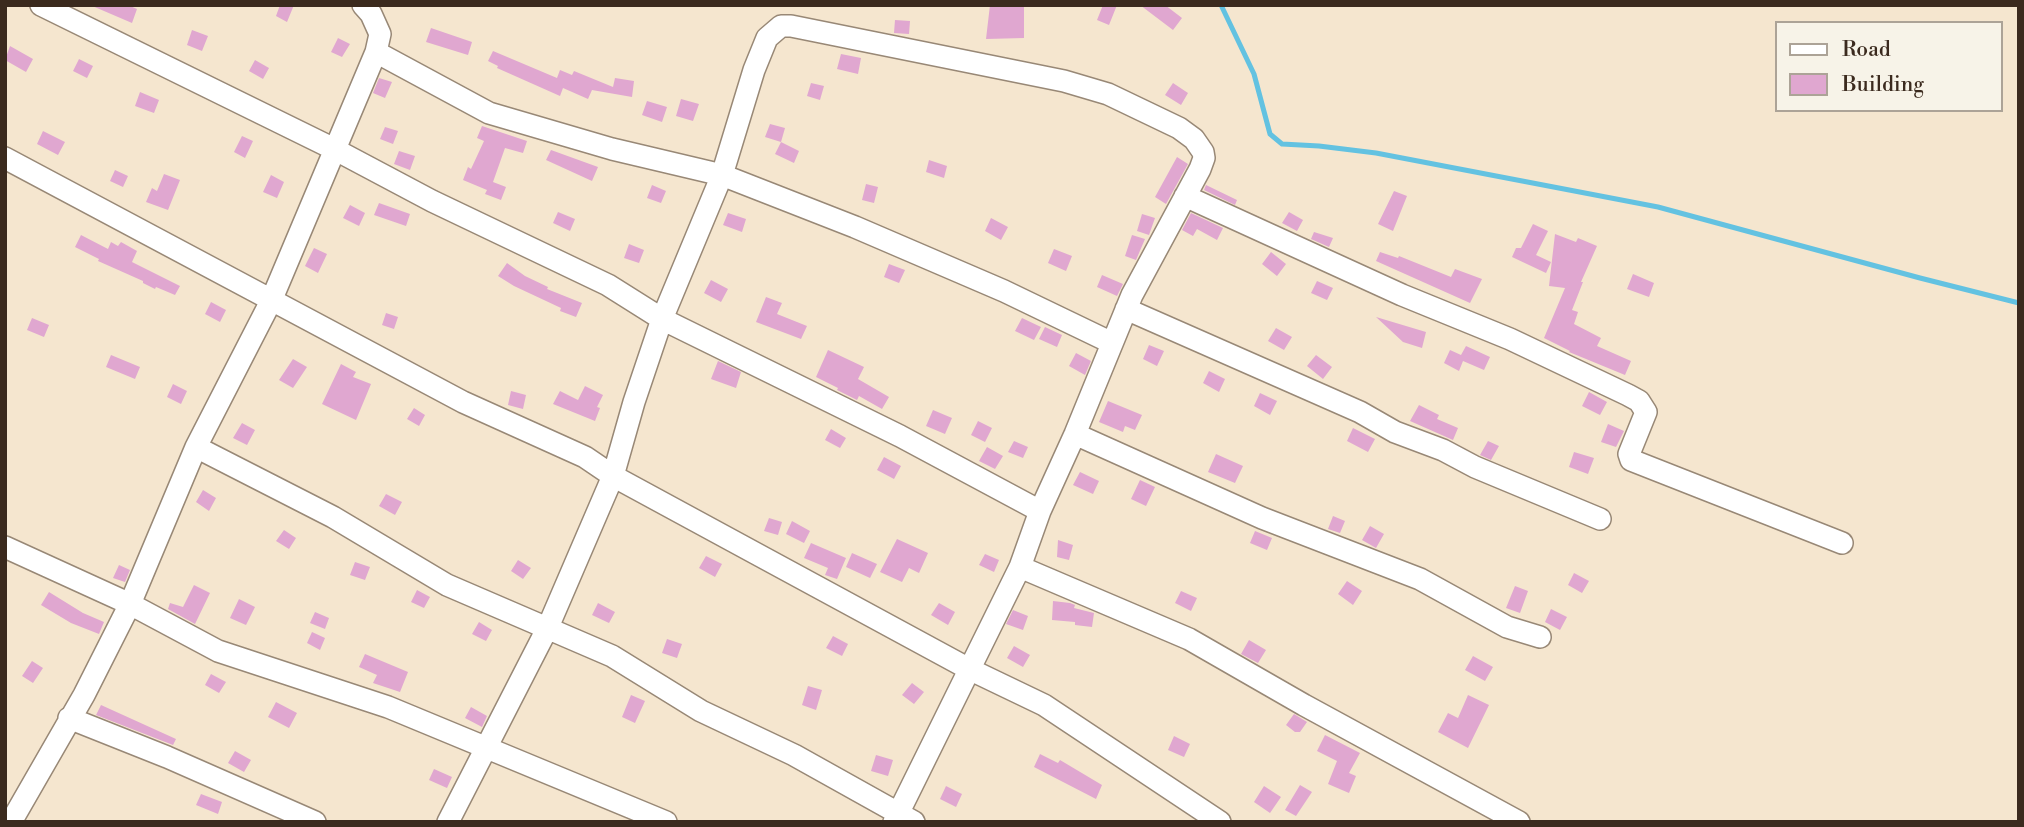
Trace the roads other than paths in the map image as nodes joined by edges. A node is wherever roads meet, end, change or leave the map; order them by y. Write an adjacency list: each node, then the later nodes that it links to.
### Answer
1 (41, 5): 4 (street)
2 (363, 5): 3 (street)
3 (376, 52): 4 (street); 6 (street)
4 (334, 149): 8 (street); 10 (street)
5 (5, 158): 8 (street)
6 (722, 175): 7 (street); 10 (street); 11 (street)
7 (1185, 196): 9 (street); 17 (street)
8 (271, 300): 13 (street); 14 (street)
9 (1126, 309): 11 (street); 16 (street)
10 (662, 319): 14 (street); 15 (street)
11 (1112, 343): 12 (street)
12 (1075, 434): 15 (street); 22 (street)
13 (196, 447): 20 (street); 21 (street)
14 (613, 476): 21 (street); 23 (street)
15 (1040, 512): 19 (street)
16 (1600, 519)
17 (1842, 543)
18 (5, 547): 20 (street)
19 (1020, 567): 23 (street); 32 (street)
20 (130, 604): 24 (street); 25 (street)
21 (548, 627): 25 (street); 26 (street)
22 (1540, 637)
23 (969, 669): 26 (street); 31 (street)
24 (69, 718): 27 (street); 28 (street)
25 (486, 747): 29 (street); 30 (street)
26 (902, 819)
27 (11, 822)
28 (316, 822)
29 (448, 822)
30 (666, 822)
31 (1220, 822)
32 (1519, 822)

